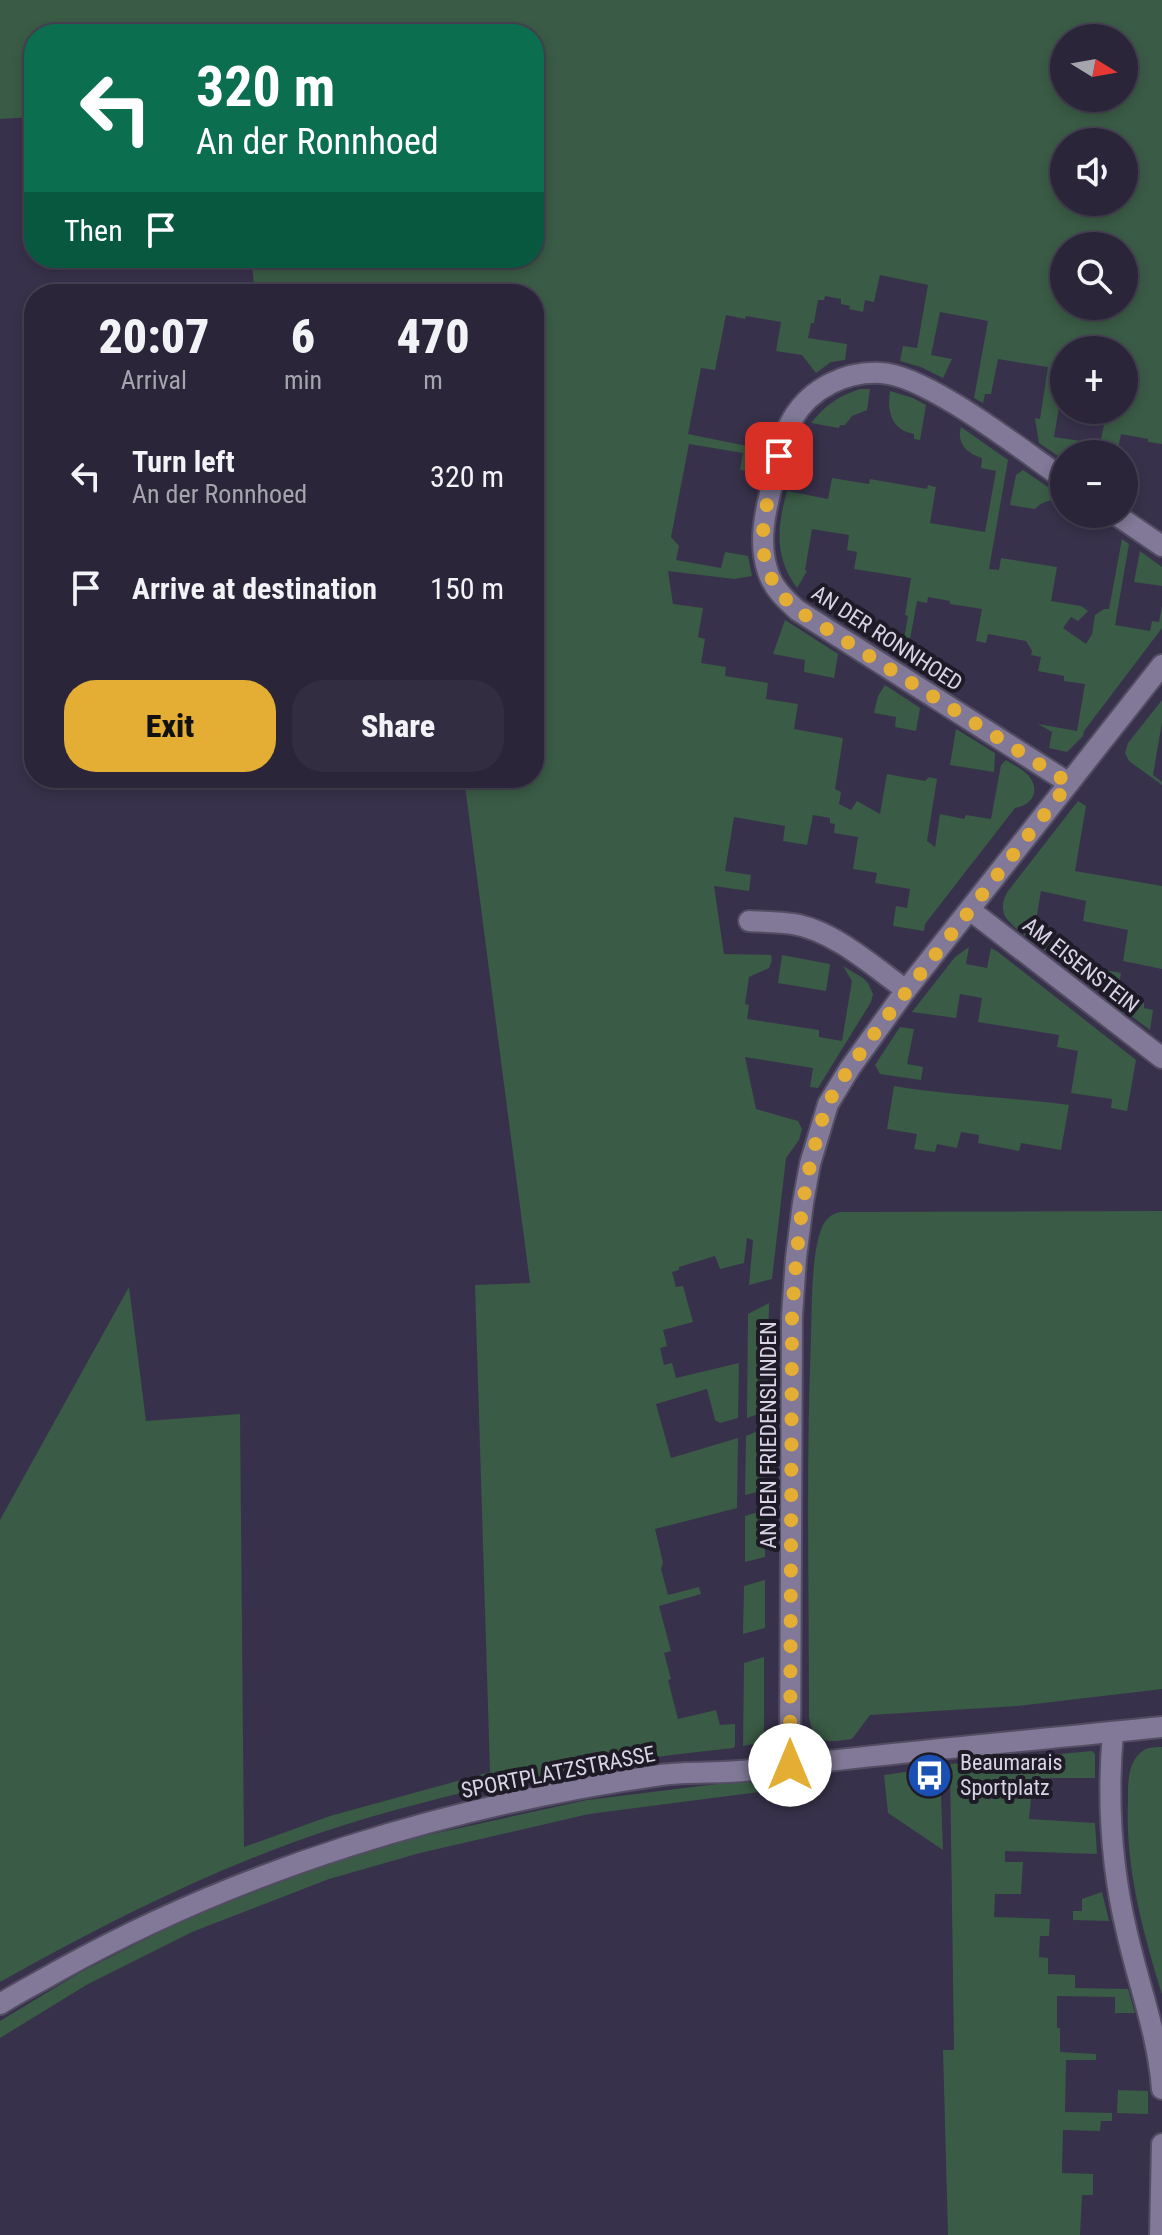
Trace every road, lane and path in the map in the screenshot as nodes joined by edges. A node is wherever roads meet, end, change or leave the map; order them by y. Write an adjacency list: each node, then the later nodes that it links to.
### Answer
1 (1050, 469): 5 (street, AN DER RONNHOED)
2 (1136, 528): 3 (street)
3 (1162, 546)
4 (1162, 665): 5 (street, AN DEN FRIEDENSLINDEN)
5 (1069, 783): 6 (street, AN DEN FRIEDENSLINDEN)
6 (970, 910): 8 (street, AN DEN FRIEDENSLINDEN); 9 (street, AM EISENSTEIN)
7 (749, 921): 8 (street)
8 (906, 990): 12 (street, AN DEN FRIEDENSLINDEN)
9 (1162, 1058)
10 (1162, 1727): 11 (street, SPORTPLATZSTRASSE)
11 (1113, 1732): 12 (street, SPORTPLATZSTRASSE); 14 (street)
12 (790, 1765): 13 (street, SPORTPLATZSTRASSE)
13 (0, 2004)
14 (1162, 2089)
15 (1162, 2144): 16 (street)
16 (1160, 2235)

